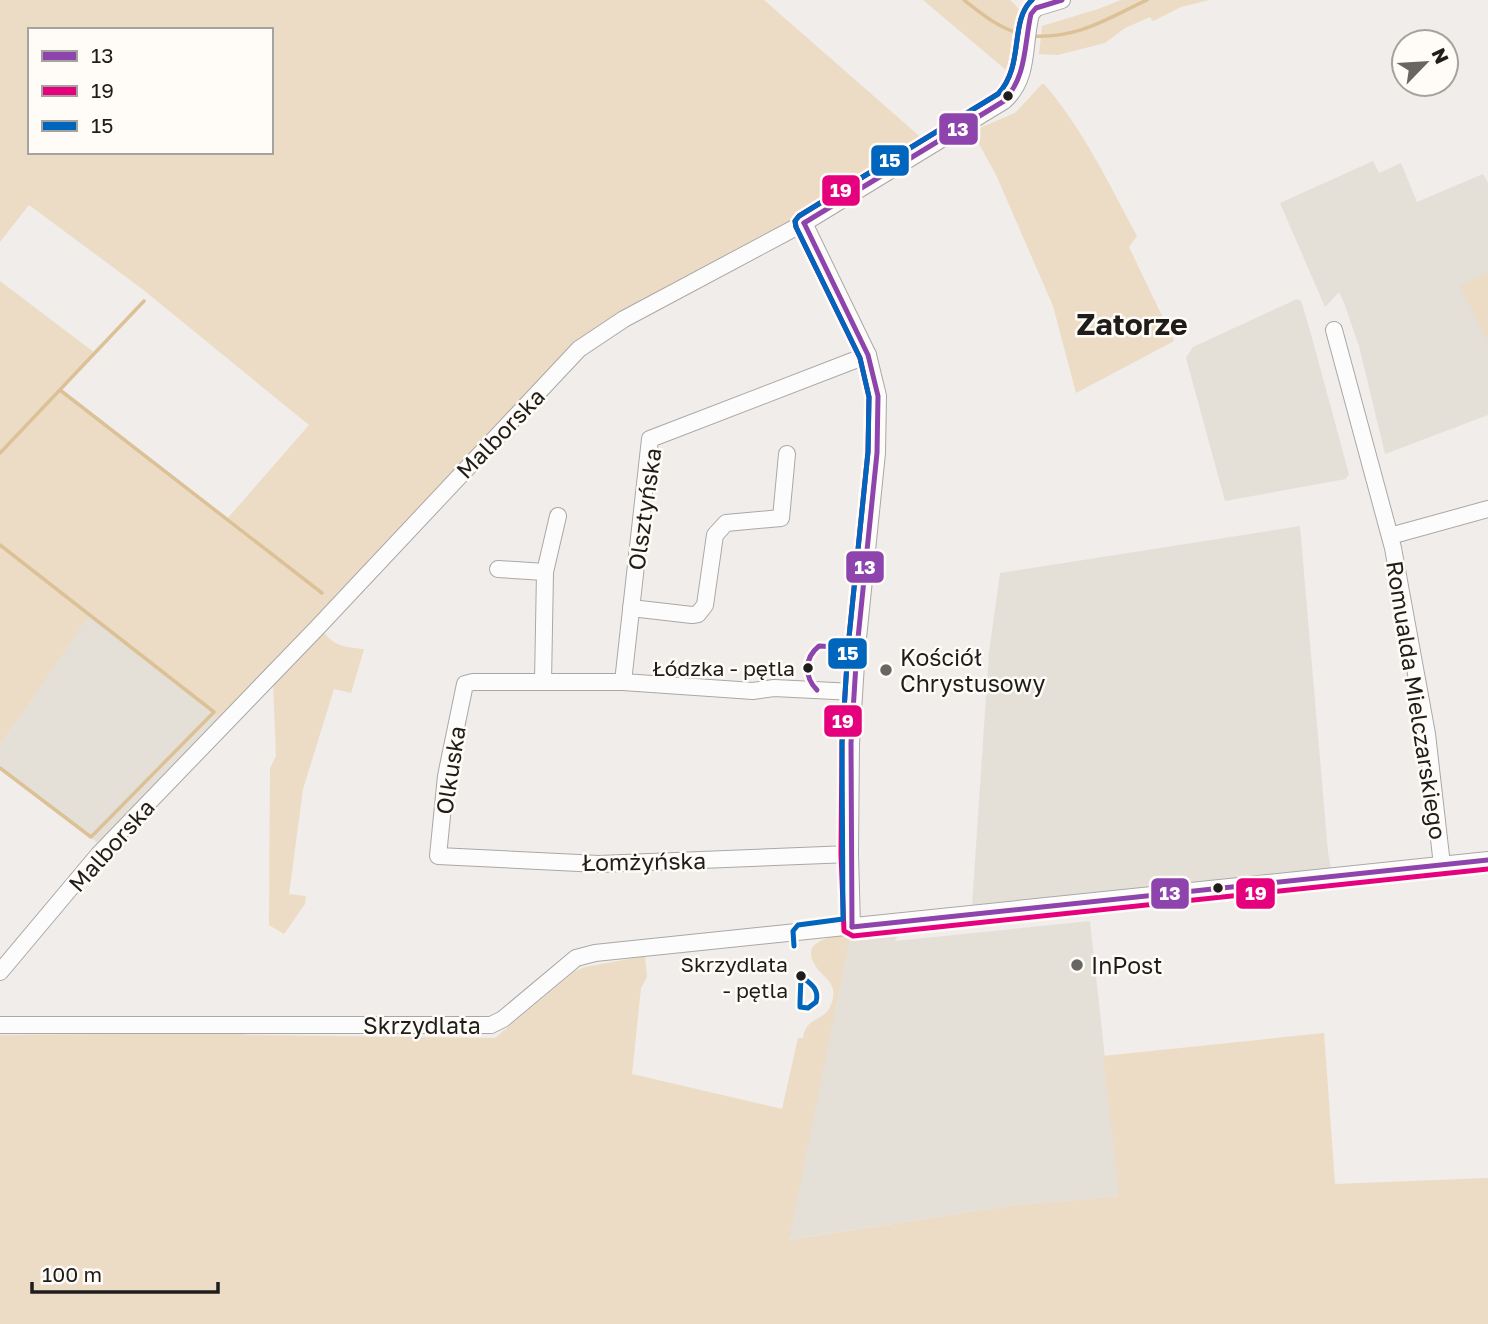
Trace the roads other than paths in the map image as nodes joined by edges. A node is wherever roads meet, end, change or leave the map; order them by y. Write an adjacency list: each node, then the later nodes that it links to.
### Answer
1 (1062, 0): 2 (street, Malborska)
2 (1030, 10): 3 (street, Malborska)
3 (804, 223): 5 (street); 21 (street, Malborska)
4 (1334, 330): 9 (street, Romualda Mielczarskiego)
5 (868, 355): 12 (street, Olsztyńska); 15 (street)
6 (787, 454): 12 (street)
7 (1488, 509): 9 (street, Romualda Mielczarskiego)
8 (558, 516): 11 (street)
9 (1390, 536): 19 (street, Romualda Mielczarskiego)
10 (498, 569): 11 (street)
11 (545, 572): 13 (street)
12 (631, 608): 14 (street, Olsztyńska)
13 (542, 682): 14 (street); 17 (street, Olkuska)
14 (623, 682): 15 (street)
15 (854, 692): 16 (street)
16 (850, 853): 17 (street, Łomżyńska); 20 (street)
17 (438, 856)
18 (1488, 860): 19 (street, Skrzydlata)
19 (1442, 865): 20 (street, Skrzydlata)
20 (852, 927): 22 (street, Skrzydlata)
21 (0, 972)
22 (0, 1025)

